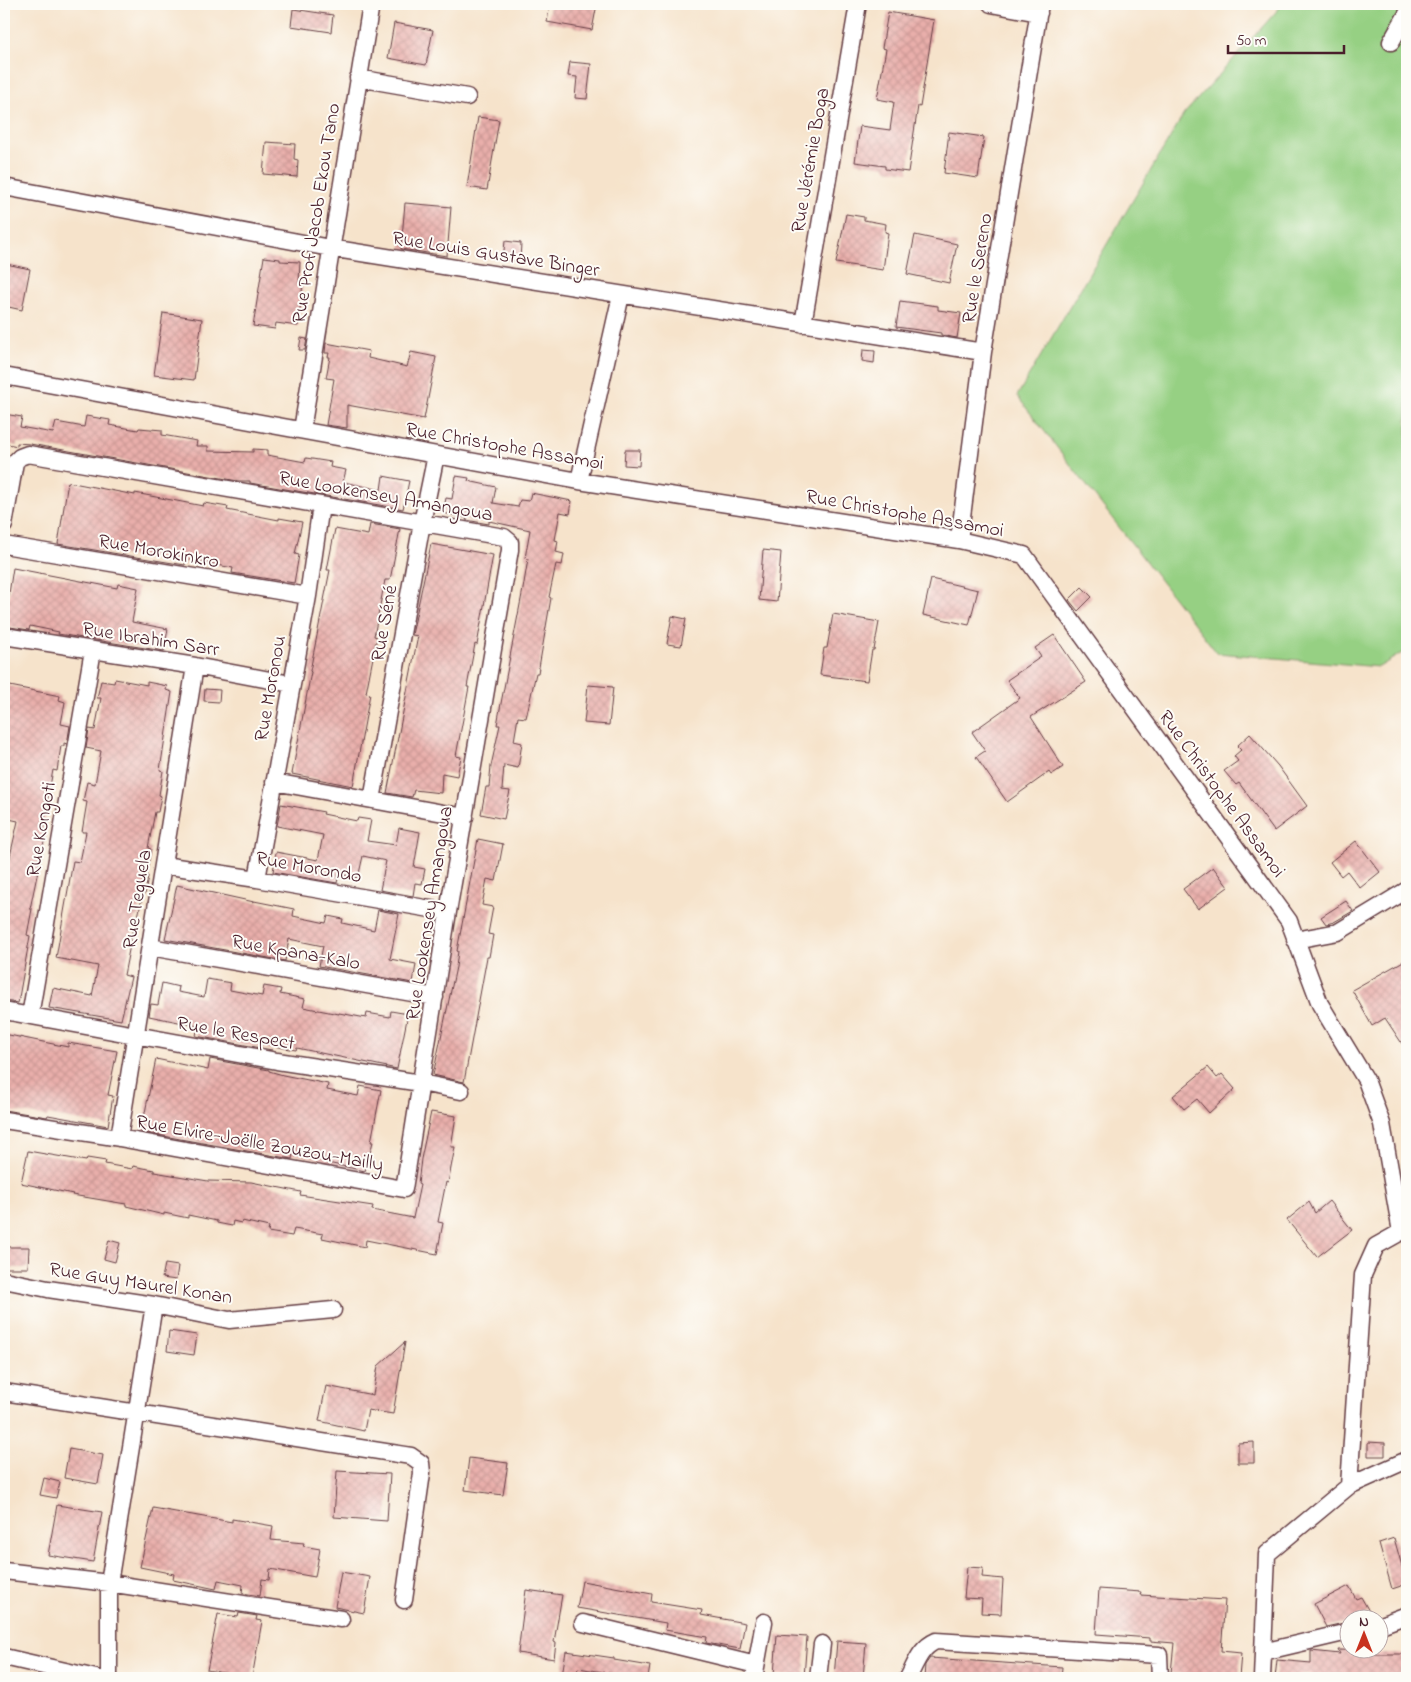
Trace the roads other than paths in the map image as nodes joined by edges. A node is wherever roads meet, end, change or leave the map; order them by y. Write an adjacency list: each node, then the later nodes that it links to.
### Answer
1 (371, 4): 7 (street, Rue Prof Jacob Ekou Tano)
2 (858, 4): 12 (street, Rue Jérémie Boga)
3 (991, 4): 4 (street)
4 (1039, 8): 13 (street, Rue le Sereno)
5 (1407, 14): 6 (street)
6 (1391, 42)
7 (358, 78): 8 (street); 10 (street, Rue Prof Jacob Ekou Tano)
8 (466, 97)
9 (4, 187): 10 (street, Rue Louis Gustave Binger)
10 (330, 248): 11 (street, Rue Louis Gustave Binger); 15 (street, Rue Prof Jacob Ekou Tano)
11 (621, 295): 12 (street, Rue Louis Gustave Binger); 17 (street)
12 (803, 324): 13 (street, Rue Louis Gustave Binger)
13 (984, 352): 21 (street, Rue le Sereno)
14 (4, 376): 15 (street, Rue Christophe Assamoi)
15 (302, 430): 16 (street, Rue Christophe Assamoi)
16 (436, 455): 17 (street, Rue Christophe Assamoi); 19 (street, Rue Séné)
17 (579, 481): 21 (street, Rue Christophe Assamoi)
18 (321, 505): 19 (street, Rue Lookensey Amangoua); 20 (street, Rue Lookensey Amangoua); 23 (street, Rue Moronou)
19 (422, 523): 29 (street, Rue Séné); 30 (street, Rue Lookensey Amangoua)
20 (4, 525)
21 (959, 540): 35 (street, Rue Christophe Assamoi)
22 (4, 545): 23 (street, Rue Morokinkro)
23 (308, 596): 27 (street, Rue Moronou)
24 (4, 636): 25 (street, Rue Ibrahim Sarr)
25 (93, 650): 26 (street, Rue Ibrahim Sarr); 39 (street, Rue Kongoti)
26 (195, 666): 27 (street, Rue Ibrahim Sarr); 31 (street, Rue Teguela)
27 (291, 684): 28 (street, Rue Moronou)
28 (274, 782): 29 (street); 32 (street, Rue Moronou)
29 (372, 800): 30 (street)
30 (465, 817): 34 (street, Rue Lookensey Amangoua)
31 (163, 865): 32 (street, Rue Morondo); 36 (street, Rue Teguela)
32 (257, 879): 34 (street, Rue Morondo)
33 (1407, 890): 35 (street)
34 (448, 912): 37 (street, Rue Lookensey Amangoua)
35 (1295, 940): 45 (street, Rue Christophe Assamoi)
36 (150, 947): 37 (street, Rue Kpana-Kalo); 40 (street, Rue Teguela)
37 (436, 997): 41 (street, Rue Lookensey Amangoua)
38 (4, 1011): 39 (street, Rue le Respect)
39 (30, 1016): 40 (street, Rue le Respect)
40 (136, 1035): 41 (street, Rue le Respect); 44 (street, Rue Teguela)
41 (421, 1083): 42 (street, Rue le Respect); 44 (street, Rue Elvire-Joëlle Zouzou-Mailly)
42 (461, 1091)
43 (4, 1120): 44 (street, Rue Elvire-Joëlle Zouzou-Mailly)
44 (119, 1138)
45 (1404, 1232): 52 (street)
46 (4, 1280): 47 (street, Rue Guy Maurel Konan)
47 (154, 1305): 48 (street, Rue Guy Maurel Konan); 50 (street)
48 (333, 1310)
49 (4, 1392): 50 (street)
50 (136, 1414): 54 (street); 55 (street)
51 (1407, 1460): 52 (street)
52 (1349, 1486): 63 (street)
53 (4, 1571): 54 (street)
54 (109, 1583): 57 (street); 67 (street)
55 (404, 1600)
56 (1407, 1615): 59 (street)
57 (341, 1619)
58 (764, 1622): 65 (street)
59 (1388, 1622)
60 (583, 1623): 65 (street)
61 (1338, 1634): 63 (street)
62 (822, 1644): 68 (street)
63 (1263, 1652): 71 (street)
64 (4, 1657): 66 (street)
65 (755, 1671)
66 (96, 1678)
67 (109, 1678)
68 (818, 1678)
69 (908, 1678): 70 (street)
70 (1160, 1678)
71 (1262, 1678)

